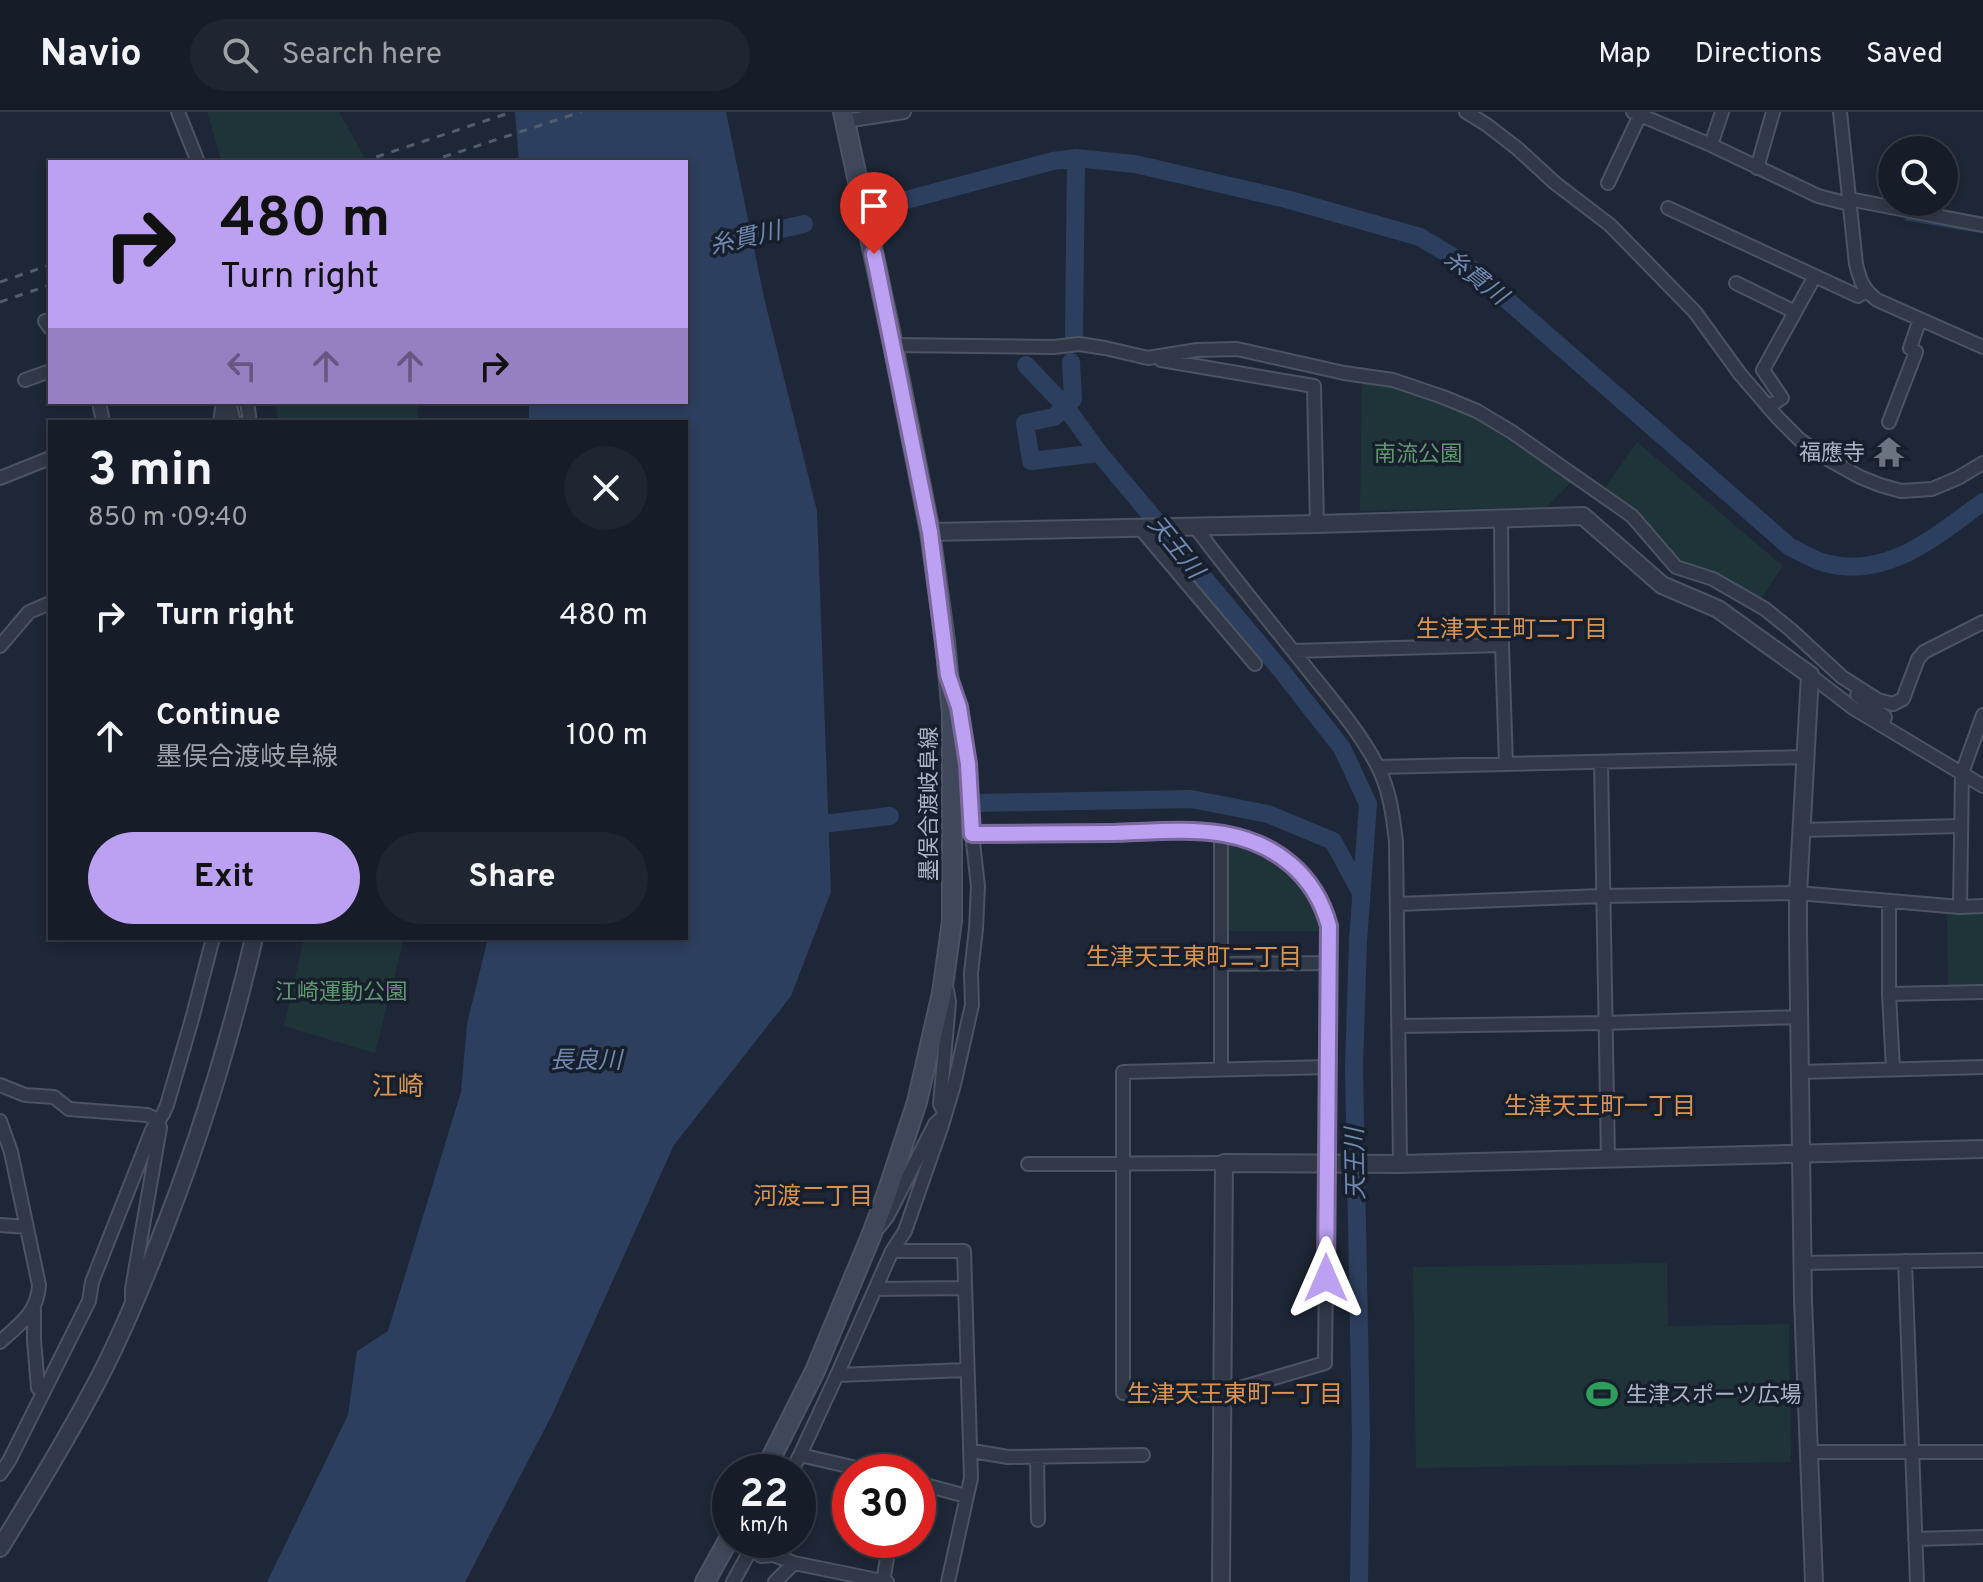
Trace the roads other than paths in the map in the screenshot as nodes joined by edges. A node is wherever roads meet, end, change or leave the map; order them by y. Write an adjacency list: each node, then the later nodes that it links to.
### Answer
1 (178, 112): 10 (street)
2 (904, 112): 8 (street)
3 (1466, 112): 27 (street)
4 (1722, 112): 9 (street)
5 (1773, 112): 11 (street)
6 (1840, 112): 13 (street)
7 (1636, 114): 9 (street); 12 (street)
8 (844, 116): 21 (main road, 墨俣合渡岐阜線)
9 (1711, 145): 11 (street)
10 (197, 160)
11 (1757, 168): 13 (street)
12 (1608, 183)
13 (1849, 202): 15 (street); 18 (street)
14 (1668, 208): 16 (street)
15 (1983, 225)
16 (1815, 276): 18 (street); 19 (street)
17 (1736, 283): 19 (street)
18 (1866, 291): 20 (street)
19 (1795, 312): 27 (street)
20 (1920, 319): 22 (street); 29 (street)
21 (893, 345): 23 (street); 37 (main road, 墨俣合渡岐阜線)
22 (1983, 347)
23 (1148, 358): 34 (street); 46 (street)
24 (48, 372): 25 (street)
25 (25, 380)
26 (229, 404): 28 (street)
27 (1768, 407): 31 (street)
28 (220, 420)
29 (1889, 422)
30 (48, 459): 32 (street)
31 (1983, 463)
32 (0, 478)
33 (1501, 518): 34 (street); 40 (street); 45 (street)
34 (1317, 524): 35 (street)
35 (1191, 527): 36 (street); 42 (street)
36 (1145, 528): 37 (street); 43 (street)
37 (930, 532): 44 (main road, 墨俣合渡岐阜線)
38 (48, 604): 41 (street)
39 (1983, 622): 46 (street)
40 (1502, 645): 42 (street); 51 (street)
41 (0, 646)
42 (1293, 651): 52 (street)
43 (1255, 664)
44 (948, 675): 57 (street); 69 (main road, 墨俣合渡岐阜線)
45 (1810, 675): 48 (street); 49 (street)
46 (1842, 677): 48 (street)
47 (1983, 715): 53 (street)
48 (1882, 725): 53 (street)
49 (1805, 757): 50 (street); 56 (street)
50 (1601, 762): 51 (street); 60 (street)
51 (1506, 764): 52 (street)
52 (1378, 767): 62 (street)
53 (1962, 773): 54 (street); 55 (street)
54 (1983, 786)
55 (1961, 826): 56 (street); 64 (street)
56 (1801, 830): 59 (street)
57 (972, 834): 58 (street); 81 (street)
58 (1221, 834): 67 (street); 68 (street)
59 (1798, 893): 60 (street); 61 (street); 72 (street)
60 (1602, 896): 62 (street); 73 (street)
61 (1889, 901): 64 (street); 71 (street)
62 (1398, 904): 74 (street)
63 (1983, 906): 64 (street)
64 (1960, 907)
65 (212, 940): 82 (street)
66 (254, 940): 104 (street)
67 (1329, 963): 68 (street); 75 (street)
68 (1222, 964): 77 (street)
69 (944, 977): 81 (street); 96 (main road, 墨俣合渡岐阜線)
70 (1983, 992): 71 (street)
71 (1889, 994): 78 (street)
72 (1800, 1017): 73 (street); 79 (street)
73 (1604, 1023): 74 (street); 86 (street)
74 (1398, 1026): 91 (street)
75 (1328, 1067): 77 (street); 90 (street)
76 (1983, 1067): 78 (street)
77 (1221, 1069): 87 (street)
78 (1893, 1069): 79 (street)
79 (1800, 1072): 85 (street)
80 (0, 1085): 82 (street)
81 (945, 1115): 96 (street); 97 (street)
82 (158, 1120): 104 (street); 108 (street)
83 (0, 1121): 93 (street)
84 (1983, 1149): 85 (street)
85 (1801, 1154): 86 (street); 100 (street)
86 (1608, 1159): 91 (street)
87 (1124, 1163): 88 (street); 89 (street); 109 (street)
88 (1224, 1163): 90 (street); 109 (street)
89 (1028, 1164)
90 (1329, 1164): 91 (street); 109 (street)
91 (1396, 1164)
92 (0, 1166): 93 (street)
93 (14, 1166): 95 (street)
94 (0, 1225): 95 (street)
95 (27, 1227): 103 (street)
96 (871, 1236): 114 (main road, 墨俣合渡岐阜線)
97 (892, 1251): 101 (street); 102 (street)
98 (1983, 1260): 99 (street)
99 (1905, 1261): 100 (street); 111 (street)
100 (1802, 1263): 112 (street)
101 (965, 1288): 102 (street); 106 (street)
102 (875, 1289): 107 (street)
103 (34, 1309): 105 (street); 108 (street)
104 (132, 1310): 122 (street)
105 (0, 1342)
106 (967, 1370): 107 (street); 110 (street)
107 (837, 1375): 115 (street)
108 (43, 1393): 118 (street)
109 (1223, 1393): 138 (street)
110 (972, 1451): 117 (street); 121 (street)
111 (1912, 1451): 112 (street); 113 (street); 125 (street)
112 (1809, 1452): 139 (street)
113 (1983, 1452)
114 (773, 1454)
115 (800, 1454)
116 (1143, 1455): 117 (street)
117 (1037, 1457): 123 (street)
118 (5, 1462): 119 (street)
119 (0, 1474)
120 (936, 1488): 121 (street)
121 (966, 1496): 137 (street)
122 (17, 1519): 126 (street); 127 (street)
123 (1038, 1520)
124 (1983, 1537): 125 (street)
125 (1915, 1539): 140 (street)
126 (0, 1541)
127 (0, 1548)
128 (718, 1558): 133 (main road)
129 (746, 1558): 134 (street)
130 (782, 1558): 132 (street)
131 (887, 1558): 136 (street)
132 (794, 1563): 135 (street); 136 (street)
133 (705, 1582)
134 (733, 1582)
135 (775, 1582)
136 (884, 1582)
137 (948, 1582)
138 (1221, 1582)
139 (1814, 1582)
140 (1917, 1582)

